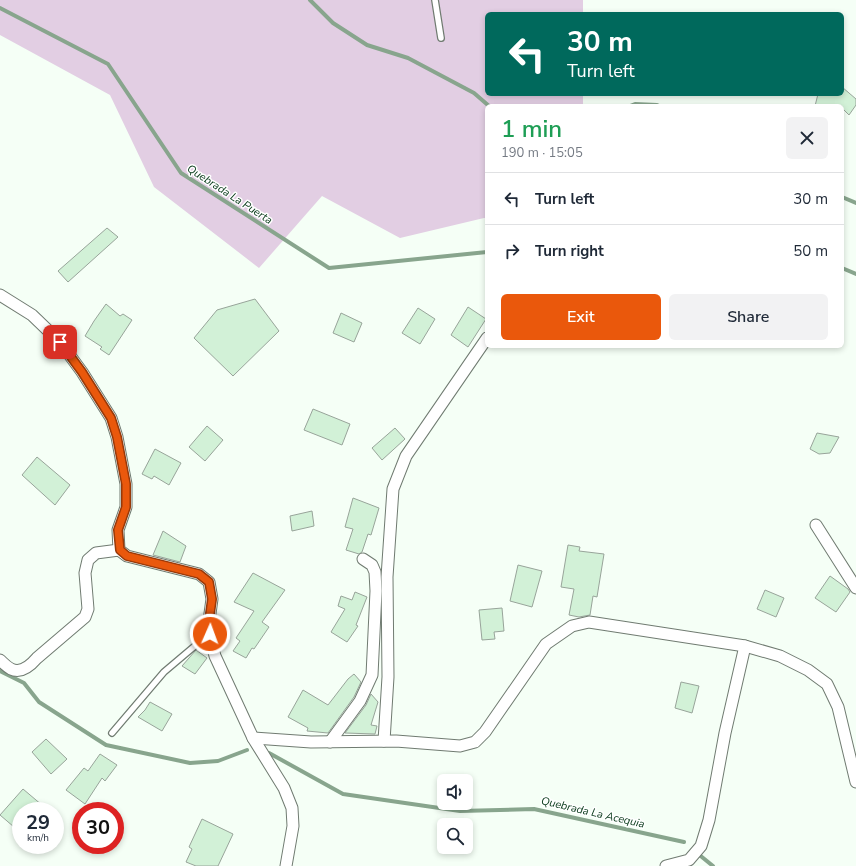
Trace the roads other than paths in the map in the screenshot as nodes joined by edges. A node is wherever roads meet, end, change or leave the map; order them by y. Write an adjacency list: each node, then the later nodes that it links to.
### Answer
1 (435, 0): 2 (lane)
2 (441, 38)
3 (0, 294): 6 (street)
4 (485, 341): 14 (street)
5 (816, 525): 8 (street)
6 (120, 550): 9 (street); 11 (street)
7 (364, 559): 15 (street)
8 (856, 588)
9 (210, 634): 12 (lane); 13 (street)
10 (745, 646): 14 (street); 16 (street); 18 (street)
11 (0, 660)
12 (112, 733)
13 (253, 738): 15 (street); 17 (street)
14 (384, 741): 15 (street)
15 (330, 742)
16 (856, 782)
17 (286, 866)
18 (666, 866)

